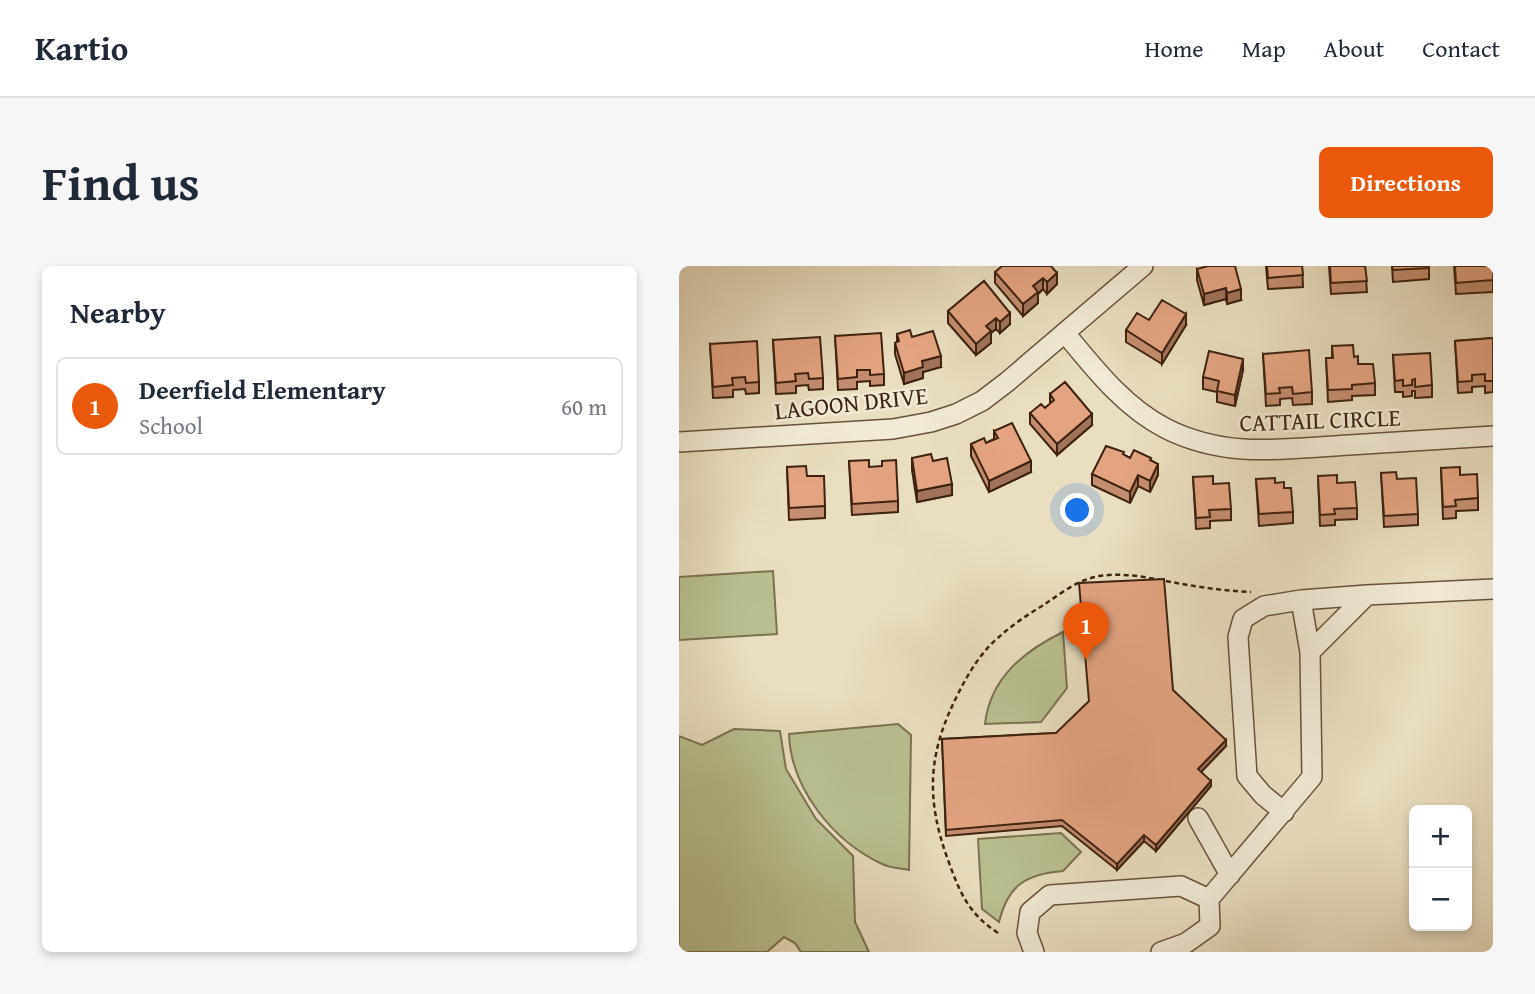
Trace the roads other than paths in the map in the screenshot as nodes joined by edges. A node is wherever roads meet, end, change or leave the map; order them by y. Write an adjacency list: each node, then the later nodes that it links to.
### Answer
1 (1143, 266): 2 (street, LAGOON DRIVE)
2 (1065, 333): 3 (street, CATTAIL CIRCLE); 4 (street, LAGOON DRIVE)
3 (1493, 436)
4 (679, 442)
5 (1493, 589): 6 (street)
6 (1367, 595): 7 (street); 8 (street)
7 (1301, 600): 8 (street); 9 (street)
8 (1310, 652): 9 (street)
9 (1285, 812): 11 (street)
10 (1198, 818): 11 (street)
11 (1230, 875): 12 (street)
12 (1209, 899): 13 (street); 14 (street)
13 (1034, 952)
14 (1161, 952)

